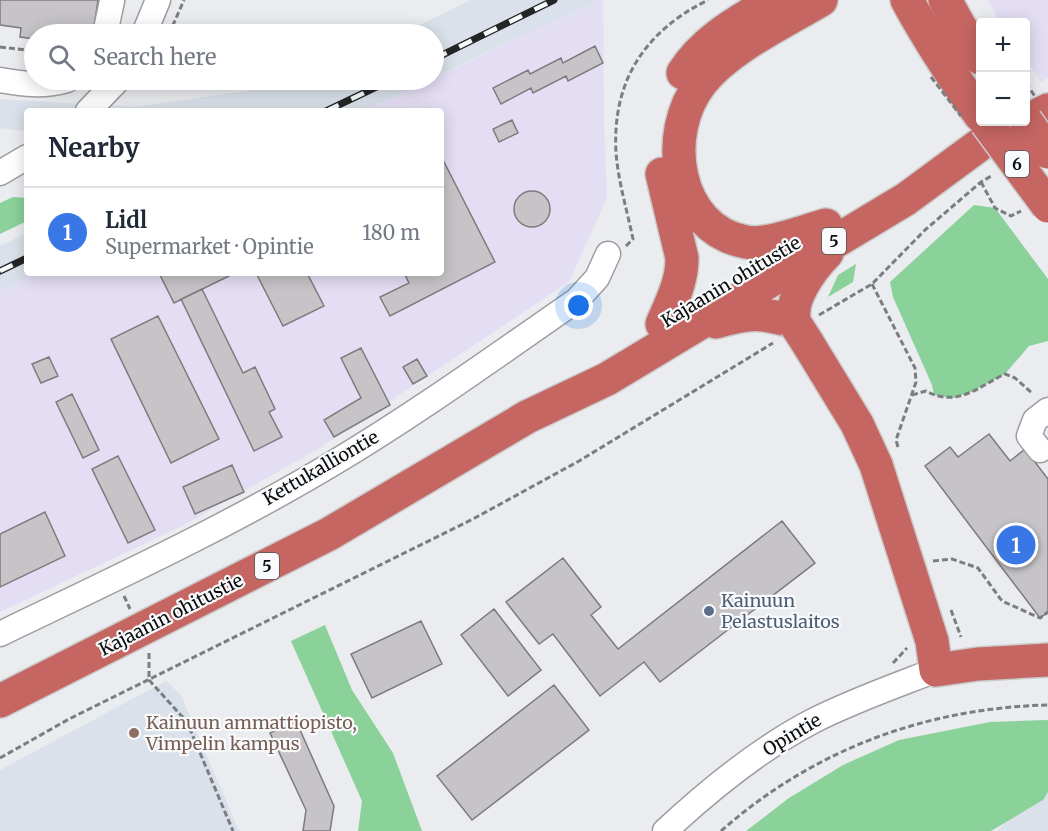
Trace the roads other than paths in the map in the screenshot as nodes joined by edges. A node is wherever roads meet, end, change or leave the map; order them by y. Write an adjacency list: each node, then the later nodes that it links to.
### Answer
1 (158, 0): 8 (street)
2 (774, 0): 24 (highway)
3 (821, 0): 22 (highway)
4 (907, 0): 17 (highway, 6)
5 (945, 0): 9 (highway)
6 (112, 2): 7 (street)
7 (107, 24)
8 (148, 24)
9 (976, 50)
10 (0, 80): 11 (street)
11 (24, 84)
12 (108, 90): 13 (street)
13 (91, 108)
14 (1048, 110): 15 (highway, Kajaanin ohitustie / 5)
15 (1030, 119)
16 (1029, 126): 18 (highway, 6, bridge)
17 (981, 127): 21 (highway, 6, bridge); 22 (highway, Kajaanin ohitustie / 5)
18 (1048, 152)
19 (24, 159): 20 (street)
20 (0, 173)
21 (1048, 206)
22 (836, 229): 24 (highway, Kajaanin ohitustie / 5); 25 (highway)
23 (608, 254): 28 (street, Kettukalliontie)
24 (674, 327): 25 (highway); 31 (highway, Kajaanin ohitustie / 5)
25 (798, 329): 30 (highway)
26 (1044, 405): 27 (street)
27 (1040, 450)
28 (0, 634)
29 (1048, 660): 30 (highway)
30 (936, 670): 32 (street, Opintie)
31 (0, 701)
32 (665, 831)

